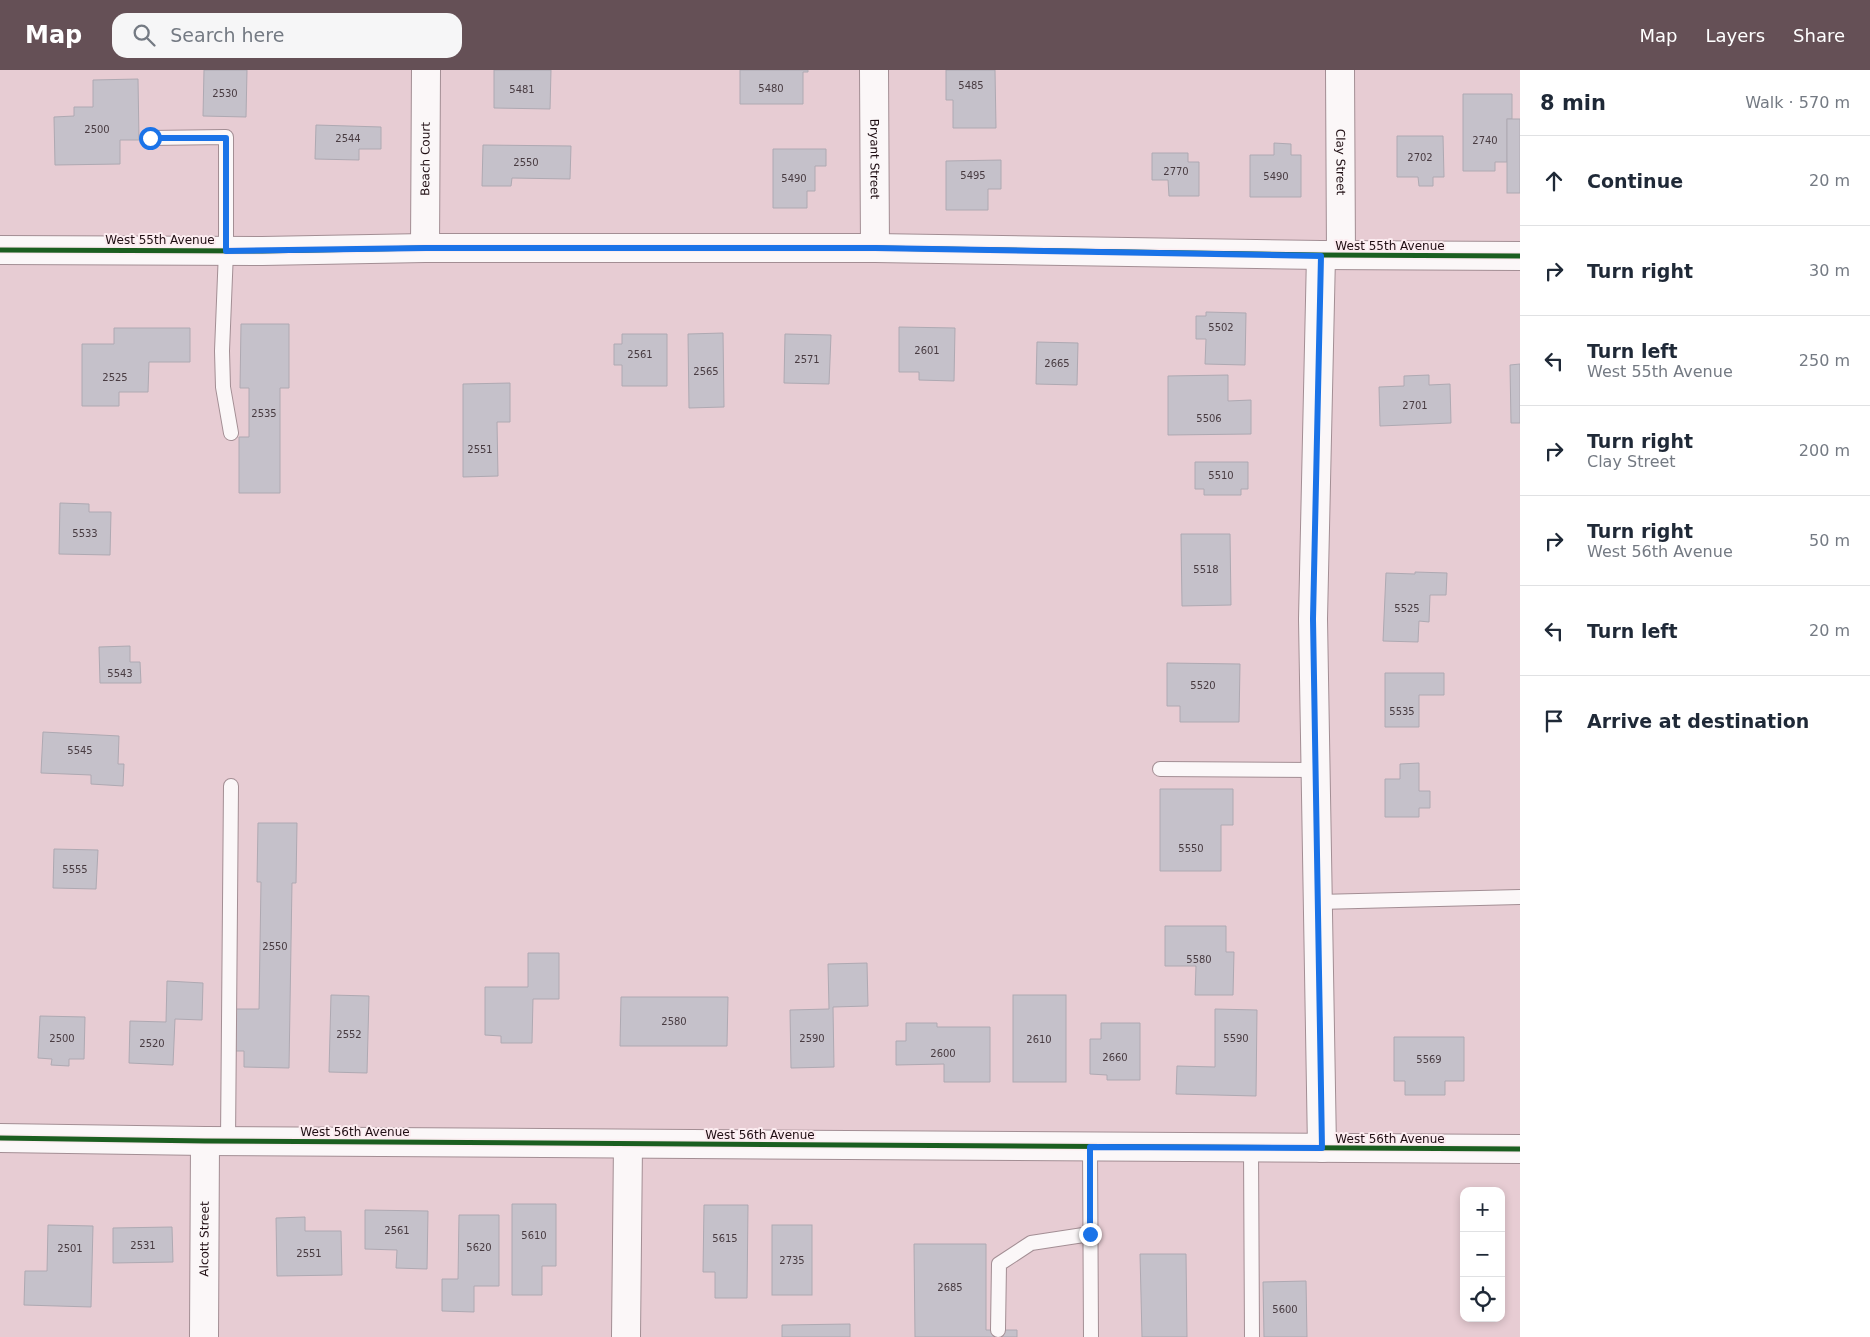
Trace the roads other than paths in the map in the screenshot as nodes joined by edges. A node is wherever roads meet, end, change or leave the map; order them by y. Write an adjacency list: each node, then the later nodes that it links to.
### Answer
1 (426, 70): 5 (street, Beach Court)
2 (874, 70): 6 (street, Bryant Street)
3 (1340, 70): 9 (street, Clay Street)
4 (150, 138): 8 (lane)
5 (426, 248): 6 (street, West 55th Avenue); 8 (street, West 55th Avenue)
6 (875, 248): 9 (street, West 55th Avenue)
7 (0, 250): 8 (street, West 55th Avenue)
8 (226, 251): 11 (lane)
9 (1331, 256): 10 (street, West 55th Avenue); 13 (street, Clay Street)
10 (1520, 256)
11 (231, 433)
12 (1160, 769): 13 (lane)
13 (1316, 770): 16 (street, Clay Street)
14 (231, 786): 18 (lane)
15 (1520, 897): 16 (lane)
16 (1318, 902): 22 (street, Clay Street)
17 (0, 1138): 18 (street, West 56th Avenue)
18 (217, 1141): 19 (street, West 56th Avenue); 26 (street, Alcott Street)
19 (628, 1144): 20 (street, West 56th Avenue); 27 (street)
20 (1090, 1147): 21 (street, West 56th Avenue); 24 (lane)
21 (1251, 1148): 22 (street, West 56th Avenue); 29 (lane)
22 (1322, 1148): 23 (street, West 56th Avenue)
23 (1520, 1150)
24 (1090, 1234): 25 (lane); 28 (lane)
25 (998, 1330)
26 (204, 1337)
27 (626, 1337)
28 (1091, 1337)
29 (1252, 1337)

